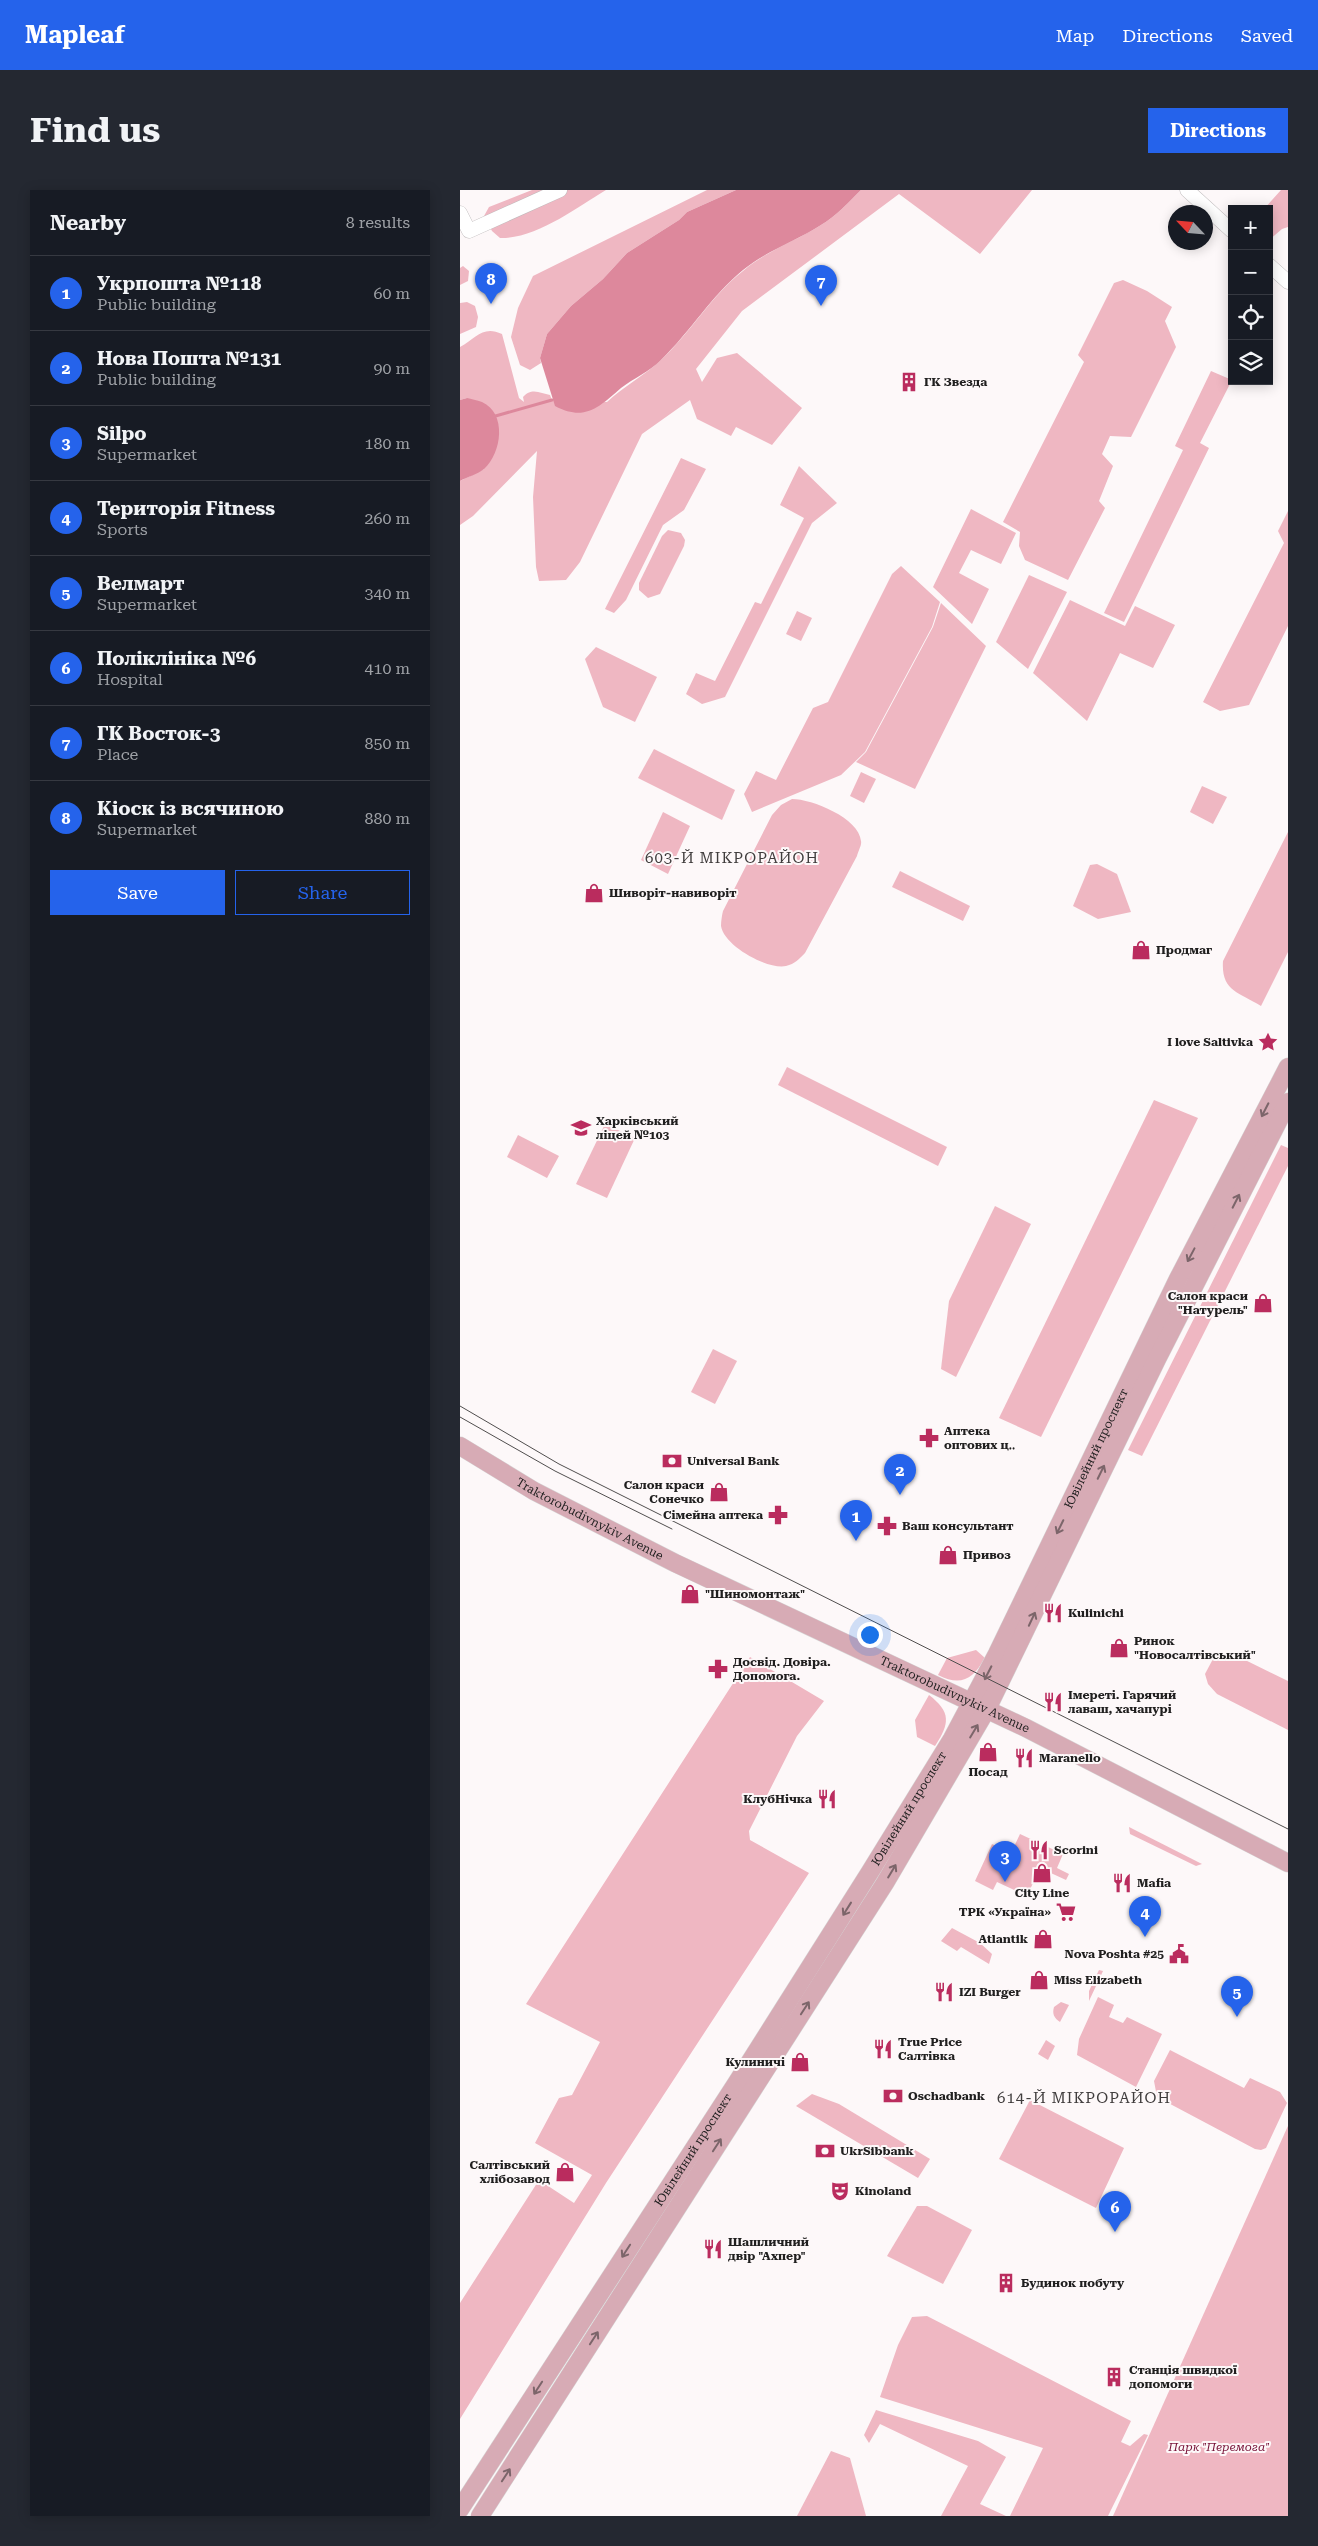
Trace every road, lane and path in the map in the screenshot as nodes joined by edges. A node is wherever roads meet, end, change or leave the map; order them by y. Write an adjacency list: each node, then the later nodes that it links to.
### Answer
1 (560, 190): 3 (street)
2 (1186, 190): 4 (street)
3 (460, 213)
4 (1228, 227)
5 (1273, 269): 6 (street)
6 (1288, 282)
7 (1288, 1067): 9 (main road, Ювілейний проспект, one-way to 9)
8 (1288, 1102): 9 (main road, Ювілейний проспект)
9 (1240, 1178): 11 (main road, Ювілейний проспект)
10 (460, 1446): 11 (main road, Traktorobudivnykiv Avenue)
11 (980, 1706): 12 (main road, Traktorobudivnykiv Avenue); 13 (main road, Ювілейний проспект)
12 (1288, 1863)
13 (744, 2088): 14 (main road, Ювілейний проспект, one-way to 14); 15 (main road, Ювілейний проспект, one-way to 13)
14 (460, 2509)
15 (480, 2516)

